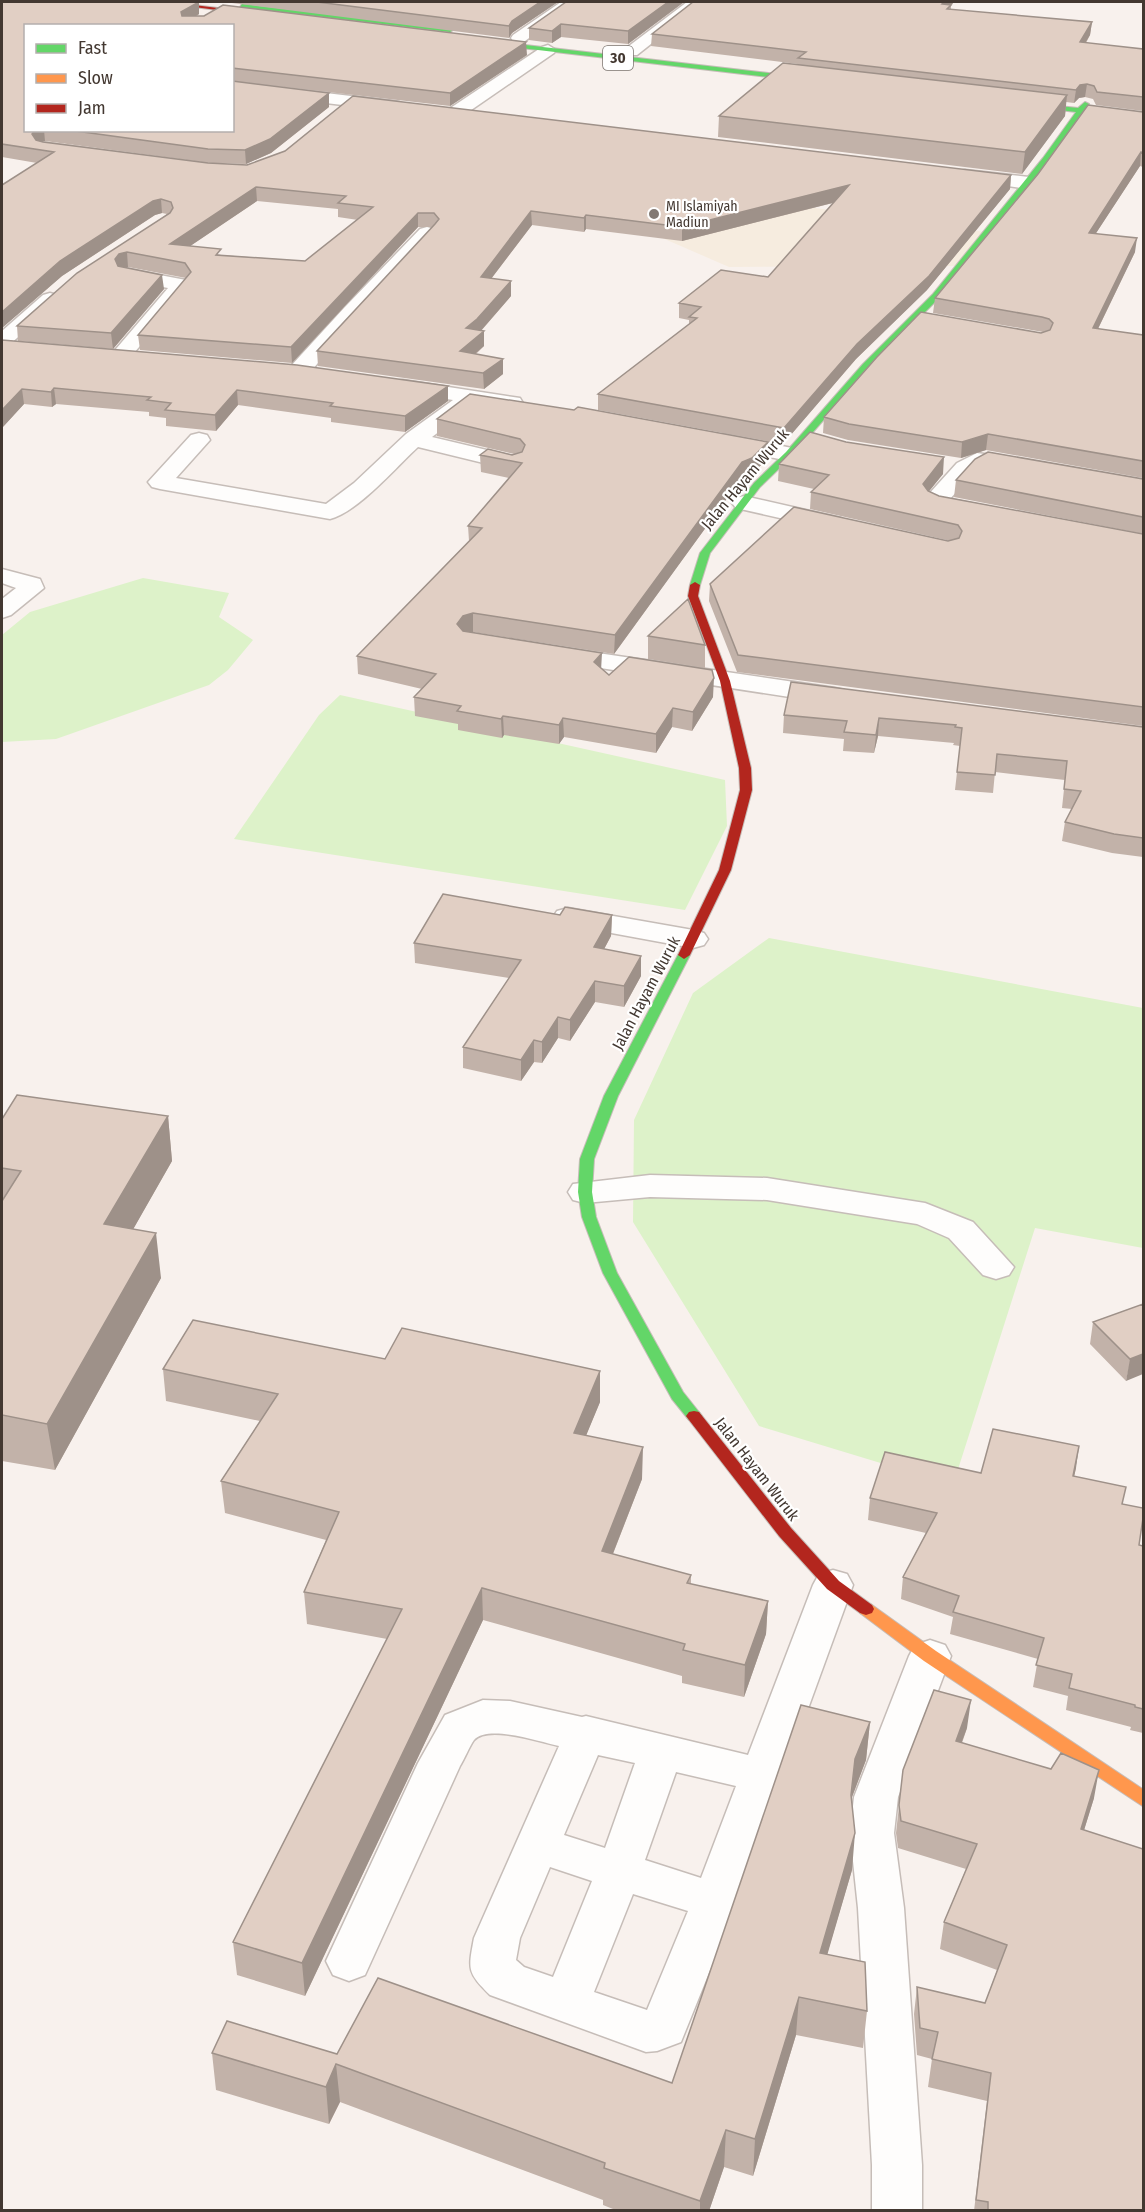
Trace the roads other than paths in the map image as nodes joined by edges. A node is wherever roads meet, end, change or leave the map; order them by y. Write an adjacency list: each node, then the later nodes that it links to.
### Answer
1 (158, 2): 5 (main road, 30)
2 (208, 2): 7 (main road, 30)
3 (696, 2): 9 (street)
4 (566, 5): 7 (street)
5 (224, 9): 6 (street); 8 (main road, 30)
6 (199, 21)
7 (519, 38): 9 (main road, 30)
8 (548, 50): 9 (main road, 30); 17 (street)
9 (631, 52)
10 (234, 87): 11 (street)
11 (350, 101): 13 (street); 16 (street)
12 (1038, 106): 14 (main road); 14 (main road); 19 (main road)
13 (408, 107)
14 (1082, 107): 15 (main road); 18 (main road); 19 (main road, Jalan Hayam Wuruk)
15 (1143, 111)
16 (332, 115)
17 (476, 116)
18 (1143, 118)
19 (1068, 128): 21 (main road, Jalan Hayam Wuruk)
20 (945, 172): 21 (street)
21 (1029, 183): 38 (main road, Jalan Hayam Wuruk)
22 (426, 233): 30 (street)
23 (128, 275): 27 (street)
24 (61, 290): 25 (street)
25 (2, 341)
26 (98, 355): 27 (street)
27 (121, 356): 28 (street)
28 (145, 358)
29 (275, 370): 30 (street)
30 (298, 372): 31 (street)
31 (321, 376)
32 (380, 383): 33 (street)
33 (473, 396): 34 (street); 35 (street)
34 (531, 406)
35 (414, 439): 37 (street); 39 (street)
36 (707, 439): 38 (street)
37 (199, 440)
38 (805, 445): 41 (main road, Jalan Hayam Wuruk)
39 (512, 463)
40 (1031, 467): 42 (street)
41 (744, 503): 43 (street); 47 (main road, Jalan Hayam Wuruk)
42 (990, 514)
43 (857, 529)
44 (2, 576): 45 (street)
45 (2, 610)
46 (530, 651): 47 (street)
47 (726, 681): 48 (street); 50 (main road, Jalan Hayam Wuruk)
48 (864, 700)
49 (536, 912): 50 (street)
50 (693, 939): 51 (main road, Jalan Hayam Wuruk)
51 (585, 1192): 52 (street); 53 (main road, Jalan Hayam Wuruk)
52 (996, 1267)
53 (833, 1585): 54 (main road, Jalan Hayam Wuruk); 57 (street)
54 (930, 1656): 58 (main road, Jalan Hayam Wuruk); 64 (street)
55 (586, 1733): 56 (street); 59 (street); 62 (street)
56 (661, 1752): 57 (street); 60 (street)
57 (761, 1775): 61 (street)
58 (1143, 1800)
59 (537, 1845): 60 (street); 63 (street)
60 (619, 1871): 61 (street); 63 (street)
61 (715, 1901): 63 (street)
62 (349, 1961)
63 (566, 2003)
64 (897, 2211)

